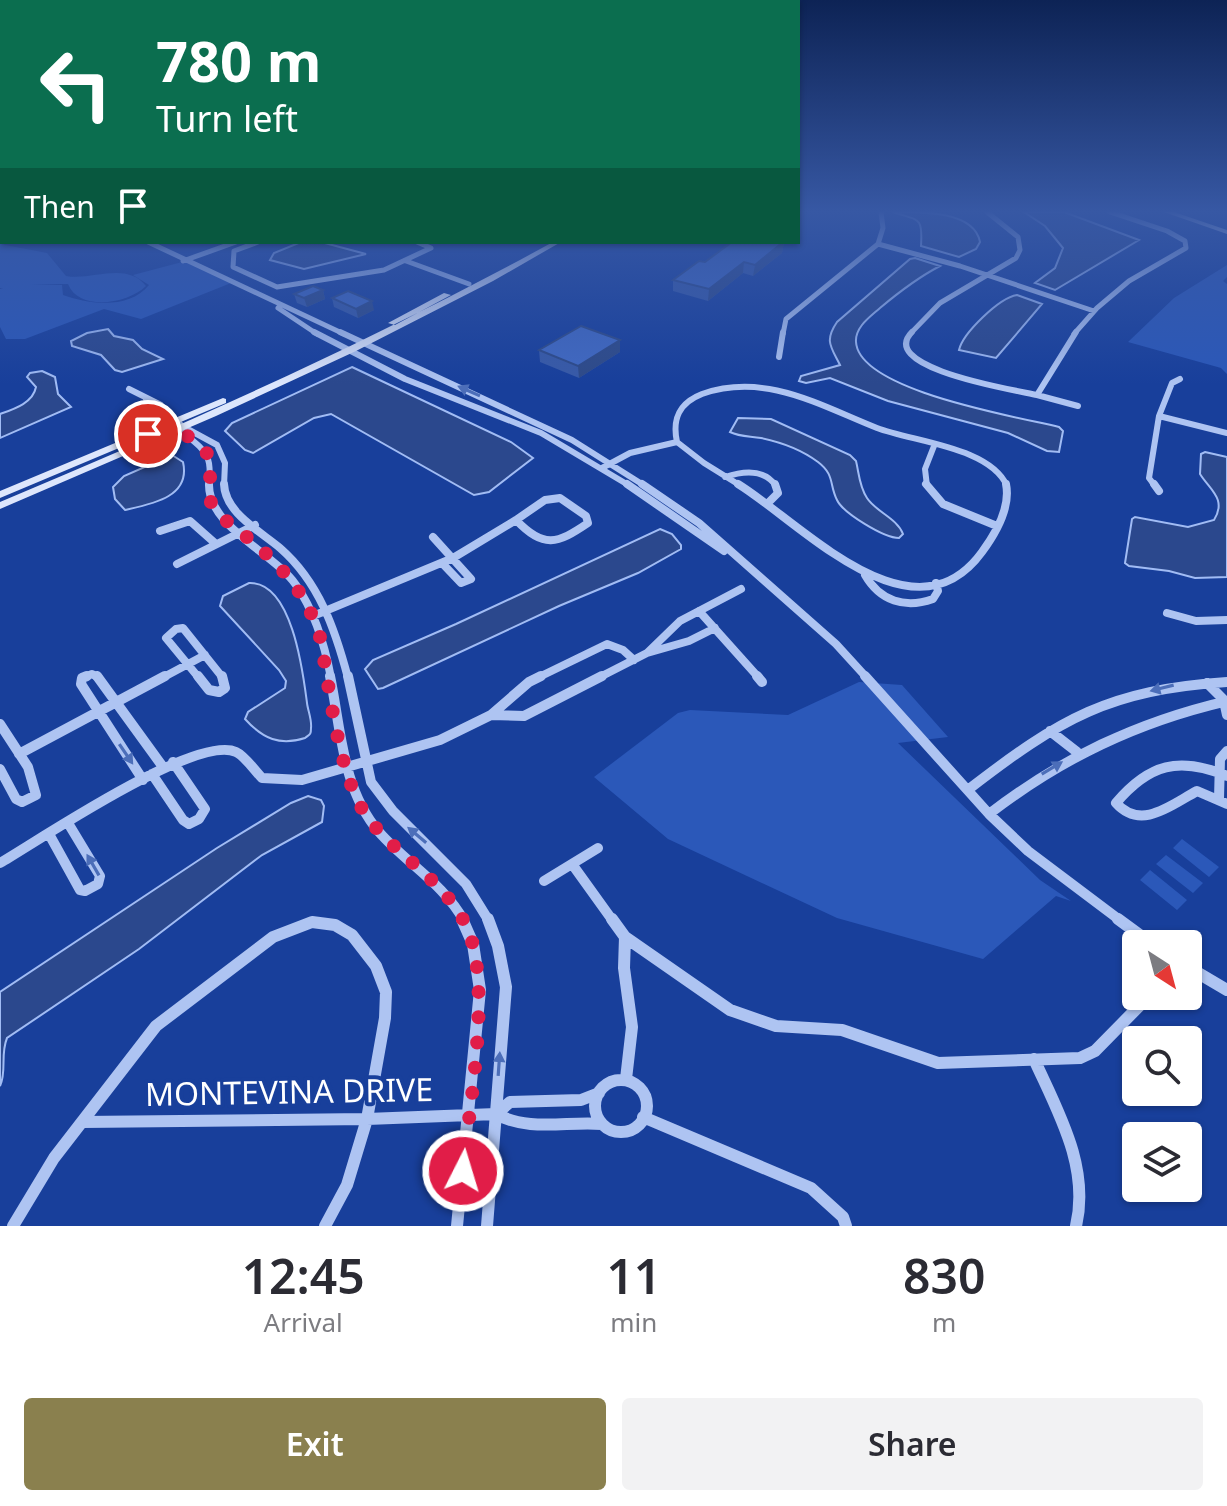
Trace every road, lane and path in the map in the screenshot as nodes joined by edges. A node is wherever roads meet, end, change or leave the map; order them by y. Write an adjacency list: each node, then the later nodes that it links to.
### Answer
1 (201, 269): 12 (street)
2 (386, 269): 10 (street)
3 (428, 269): 13 (street)
4 (498, 269): 13 (main road)
5 (502, 269): 13 (main road)
6 (846, 269): 18 (street)
7 (970, 269): 11 (street)
8 (996, 269): 11 (street)
9 (1148, 269): 15 (street)
10 (239, 271): 12 (street)
11 (986, 275): 15 (street); 21 (street)
12 (220, 278): 14 (street)
13 (472, 286): 16 (main road); 16 (main road)
14 (254, 293): 16 (street); 17 (street)
15 (1094, 311): 21 (street)
16 (361, 342): 17 (main road); 28 (street, one-way to 16)
17 (345, 350): 24 (main road); 29 (street)
18 (779, 357)
19 (1180, 379): 23 (street)
20 (131, 388): 24 (street)
21 (1037, 395): 22 (street)
22 (1078, 406)
23 (1159, 416): 25 (street); 31 (street)
24 (180, 425): 32 (main road); 34 (main road); 36 (street); 39 (street)
25 (1227, 433)
26 (677, 442): 27 (street); 28 (street); 30 (street)
27 (934, 446): 37 (street); 37 (street)
28 (611, 463): 29 (street); 47 (street)
29 (602, 468): 47 (street)
30 (725, 477): 33 (street); 33 (street)
31 (1159, 491)
32 (0, 495)
33 (767, 504): 45 (street)
34 (0, 506)
35 (516, 520): 35 (street); 42 (street)
36 (255, 525): 39 (street); 49 (street)
37 (997, 526): 46 (street)
38 (160, 531): 41 (street)
39 (241, 532): 41 (street); 52 (street)
40 (433, 537): 42 (street)
41 (216, 544): 44 (street)
42 (453, 558): 43 (street); 43 (street)
43 (442, 563): 49 (street)
44 (177, 564)
45 (865, 575): 46 (street); 46 (street)
46 (936, 583)
47 (768, 584): 78 (street)
48 (741, 589): 50 (street)
49 (328, 610): 52 (street); 72 (street)
50 (699, 611): 54 (street); 55 (street)
51 (1167, 613): 53 (street)
52 (313, 616): 74 (street)
53 (1227, 620)
54 (715, 628): 55 (street); 59 (street)
55 (647, 653): 57 (street)
56 (205, 655): 58 (street); 58 (street); 58 (street)
57 (634, 660): 65 (street); 65 (street)
58 (187, 664): 63 (street)
59 (762, 682)
60 (1227, 682): 61 (street)
61 (1207, 683): 62 (street); 68 (street, one-way to 68)
62 (1226, 702): 66 (street); 70 (street)
63 (116, 703): 64 (street); 64 (street); 73 (street)
64 (97, 713): 71 (street); 77 (street, one-way to 77)
65 (491, 715): 72 (street)
66 (1227, 715)
67 (0, 724): 71 (street)
68 (1050, 731): 70 (street); 78 (street)
69 (1227, 751): 76 (street)
70 (1077, 752): 80 (street, one-way to 70)
71 (19, 754): 75 (street)
72 (366, 760): 74 (street); 95 (street, one-way to 72)
73 (168, 765): 74 (street); 77 (street); 77 (street)
74 (346, 766): 96 (street)
75 (0, 769)
76 (1223, 774): 79 (street); 79 (street)
77 (147, 777): 81 (street)
78 (969, 789): 80 (street)
79 (1223, 801)
80 (989, 814): 87 (street)
81 (68, 823): 82 (street); 82 (street, one-way to 81)
82 (49, 834): 84 (street)
83 (598, 848): 85 (street)
84 (0, 863)
85 (572, 864): 86 (street); 88 (street)
86 (544, 881)
87 (1133, 930)
88 (625, 937): 92 (street); 93 (street)
89 (1202, 975): 90 (street)
90 (1227, 990)
91 (1134, 1010): 92 (street)
92 (1034, 1059): 106 (street)
93 (626, 1079): 94 (street); 97 (street)
94 (599, 1093): 95 (street); 100 (street)
95 (496, 1114): 96 (street, MONTEVINA DRIVE); 100 (street); 104 (street)
96 (468, 1115): 98 (street, MONTEVINA DRIVE); 103 (street)
97 (643, 1117): 100 (street); 105 (street)
98 (367, 1119): 99 (street, MONTEVINA DRIVE); 99 (street); 102 (street)
99 (82, 1122): 101 (street)
100 (602, 1124)
101 (13, 1226)
102 (325, 1226)
103 (457, 1226)
104 (487, 1226)
105 (846, 1226)
106 (1076, 1226)

